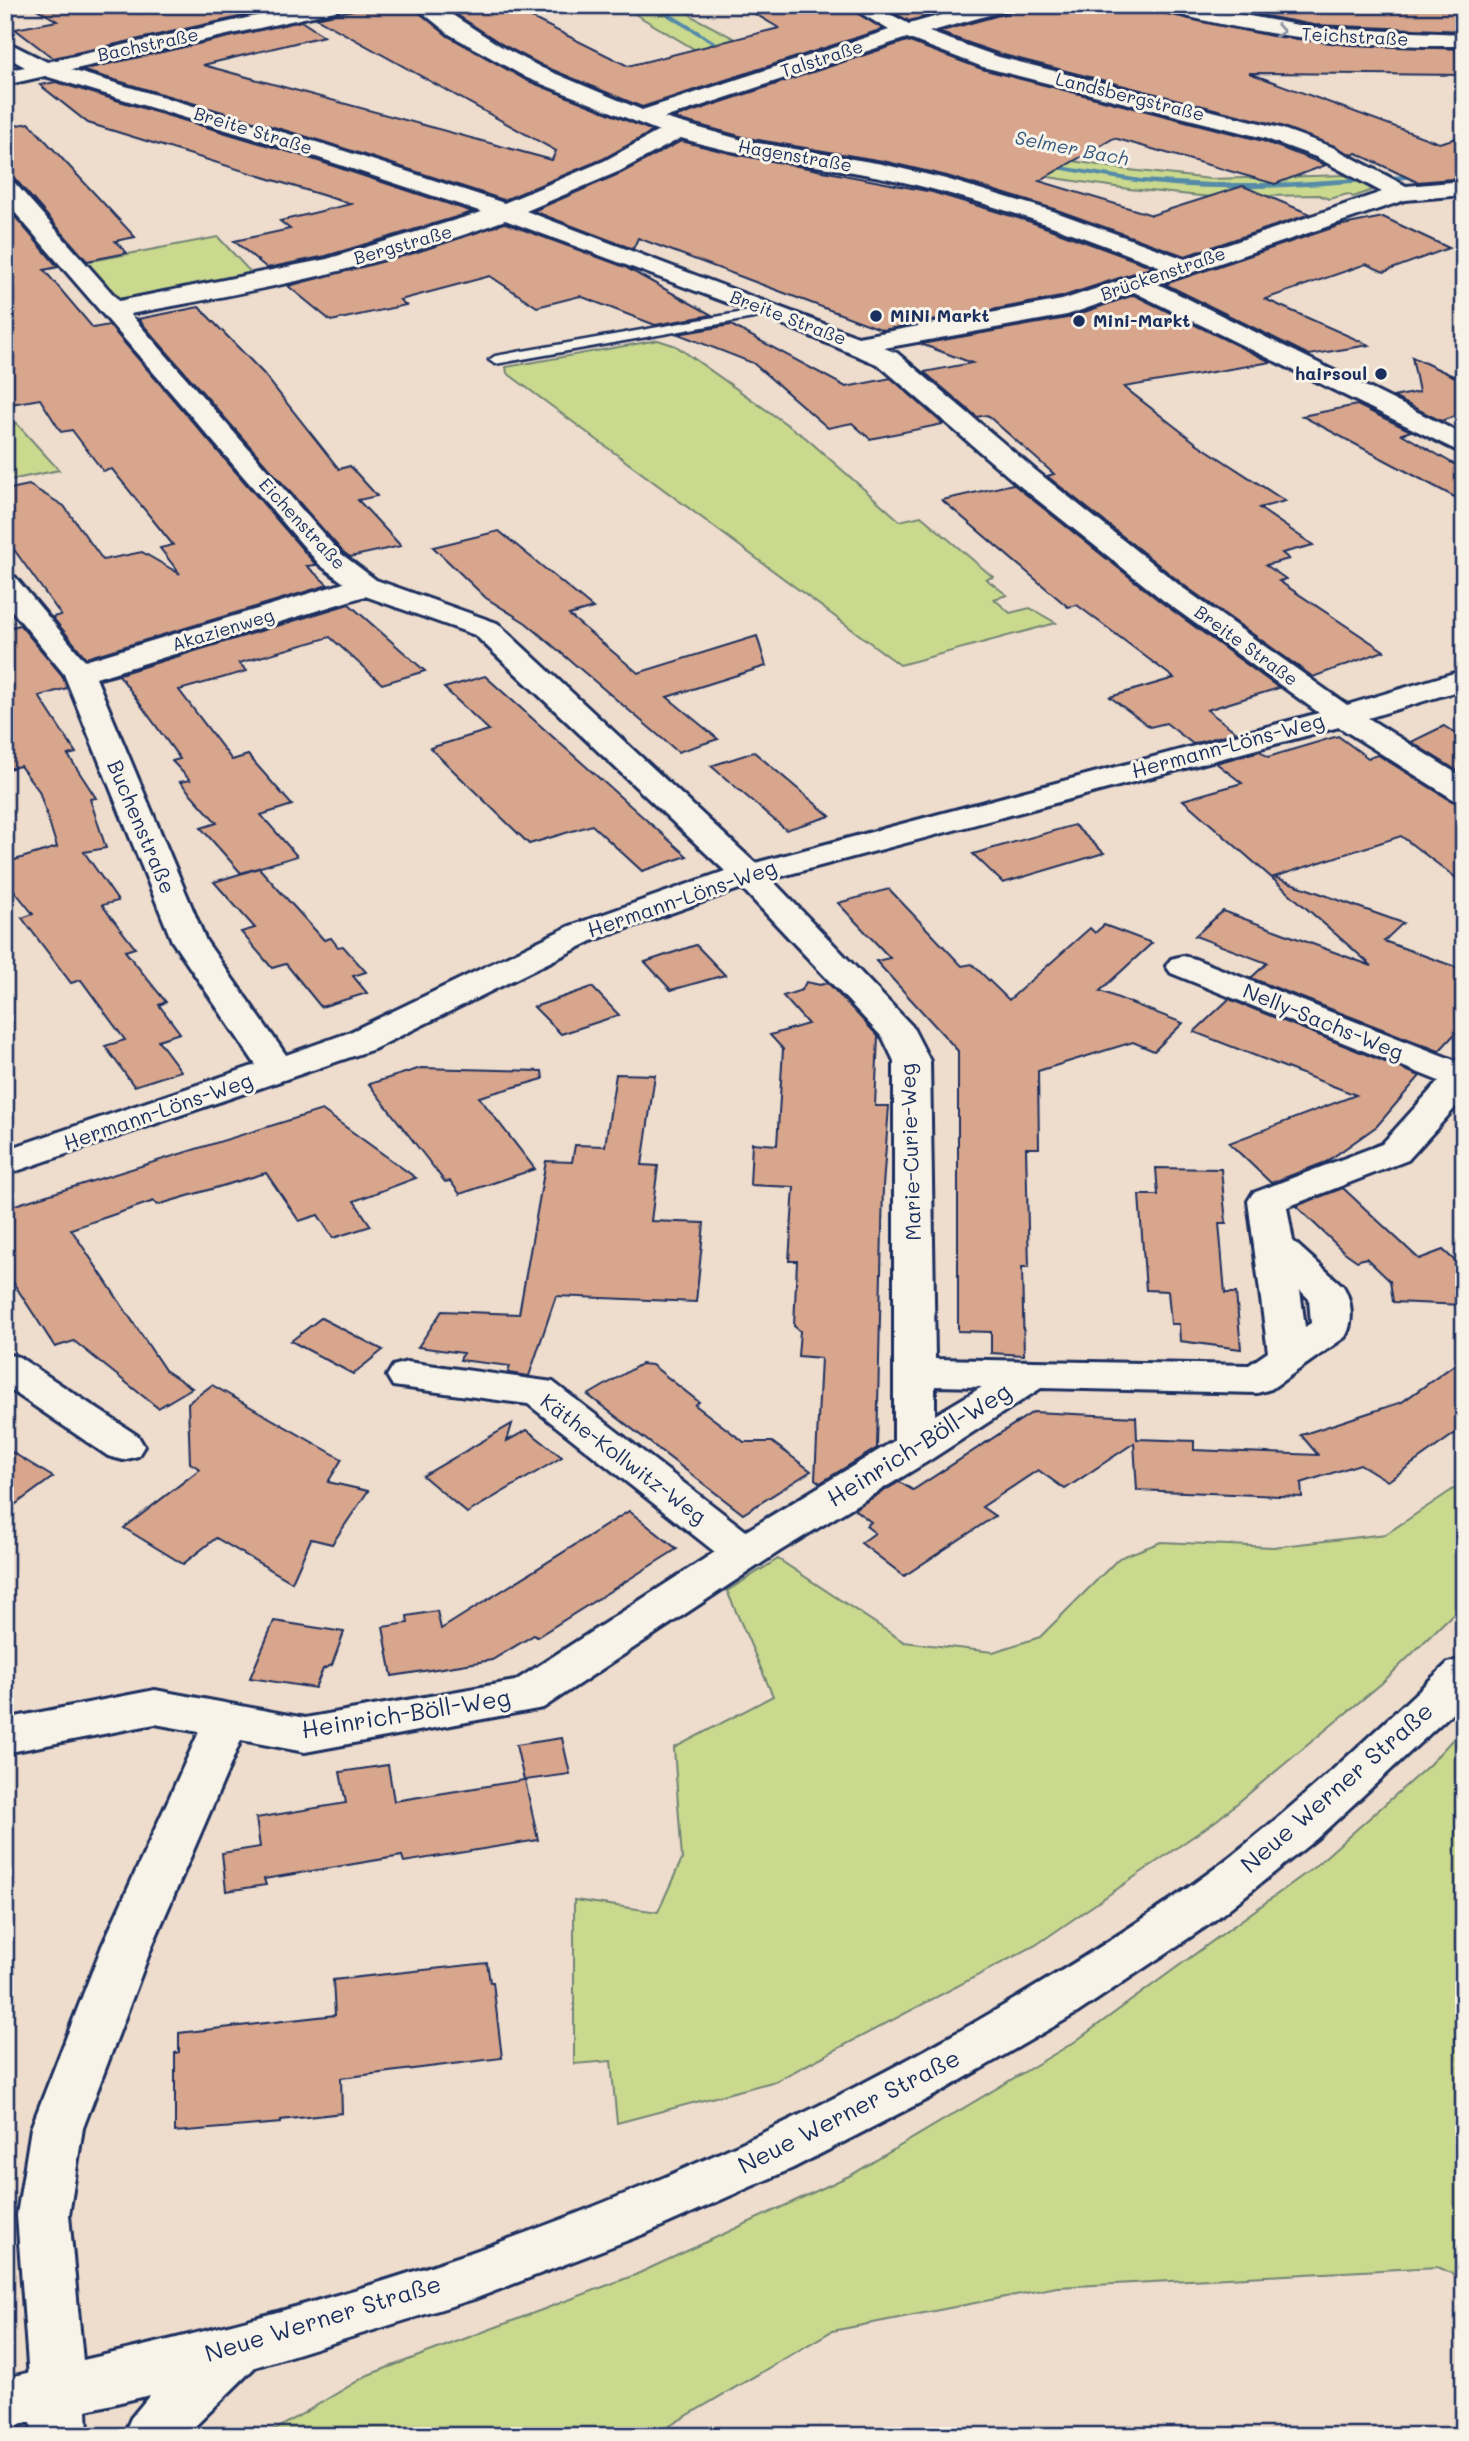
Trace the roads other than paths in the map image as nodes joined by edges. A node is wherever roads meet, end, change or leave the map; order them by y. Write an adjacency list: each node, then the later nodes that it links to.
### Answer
1 (335, 5): 9 (street, Bachstraße)
2 (423, 5): 11 (street, Hagenstraße)
3 (857, 5): 6 (street, Landsbergstraße)
4 (1003, 5): 6 (street, Talstraße)
5 (1166, 5): 7 (street, Teichstraße, one-way to 7)
6 (907, 31): 11 (street, Talstraße); 13 (street, Landsbergstraße)
7 (1464, 40)
8 (5, 47): 9 (street, Breite Straße)
9 (42, 68): 10 (street); 16 (street, Breite Straße)
10 (5, 78)
11 (643, 117): 12 (street, Hagenstraße)
12 (678, 130): 16 (street, Bergstraße); 17 (street, Hagenstraße)
13 (1386, 180): 15 (street, Brückenstraße); 17 (street, Brückenstraße)
14 (5, 186): 19 (street, Eichenstraße)
15 (1464, 188)
16 (509, 213): 19 (street, Bergstraße); 20 (street, Breite Straße)
17 (1184, 267): 18 (street, Brückenstraße)
18 (1135, 283): 21 (street, Brückenstraße); 23 (street)
19 (111, 310): 25 (street, Eichenstraße)
20 (772, 311): 21 (street, Breite Straße); 22 (lane)
21 (858, 345): 28 (street, Breite Straße)
22 (495, 360)
23 (1464, 446)
24 (5, 583): 26 (street, Buchenstraße)
25 (366, 586): 26 (street, Akazienweg); 30 (street, Eichenstraße)
26 (79, 673): 32 (street, Buchenstraße)
27 (1464, 679): 28 (street, Hermann-Löns-Weg)
28 (1343, 716): 29 (street, Breite Straße); 30 (street, Hermann-Löns-Weg)
29 (1464, 792)
30 (748, 875): 32 (street, Hermann-Löns-Weg); 36 (street, Marie-Curie-Weg)
31 (1184, 966): 33 (street, Nelly-Sachs-Weg)
32 (279, 1071): 34 (street, Hermann-Löns-Weg)
33 (1463, 1076): 37 (street, Heinrich-Böll-Weg)
34 (5, 1163)
35 (5, 1367): 39 (street)
36 (915, 1372): 37 (street, Heinrich-Böll-Weg); 40 (street, Marie-Curie-Weg)
37 (1033, 1374): 40 (street, Heinrich-Böll-Weg)
38 (407, 1376): 41 (street, Käthe-Kollwitz-Weg)
39 (123, 1446)
40 (915, 1450): 41 (street, Heinrich-Böll-Weg)
41 (746, 1554): 43 (street, Heinrich-Böll-Weg)
42 (1464, 1675): 45 (street, Neue Werner Straße)
43 (227, 1720): 44 (street, Heinrich-Böll-Weg); 47 (street)
44 (5, 1736)
45 (238, 2347): 47 (street, Neue Werner Straße); 48 (street)
46 (5, 2403): 47 (street, Neue Werner Straße)
47 (59, 2414)
48 (151, 2436)

